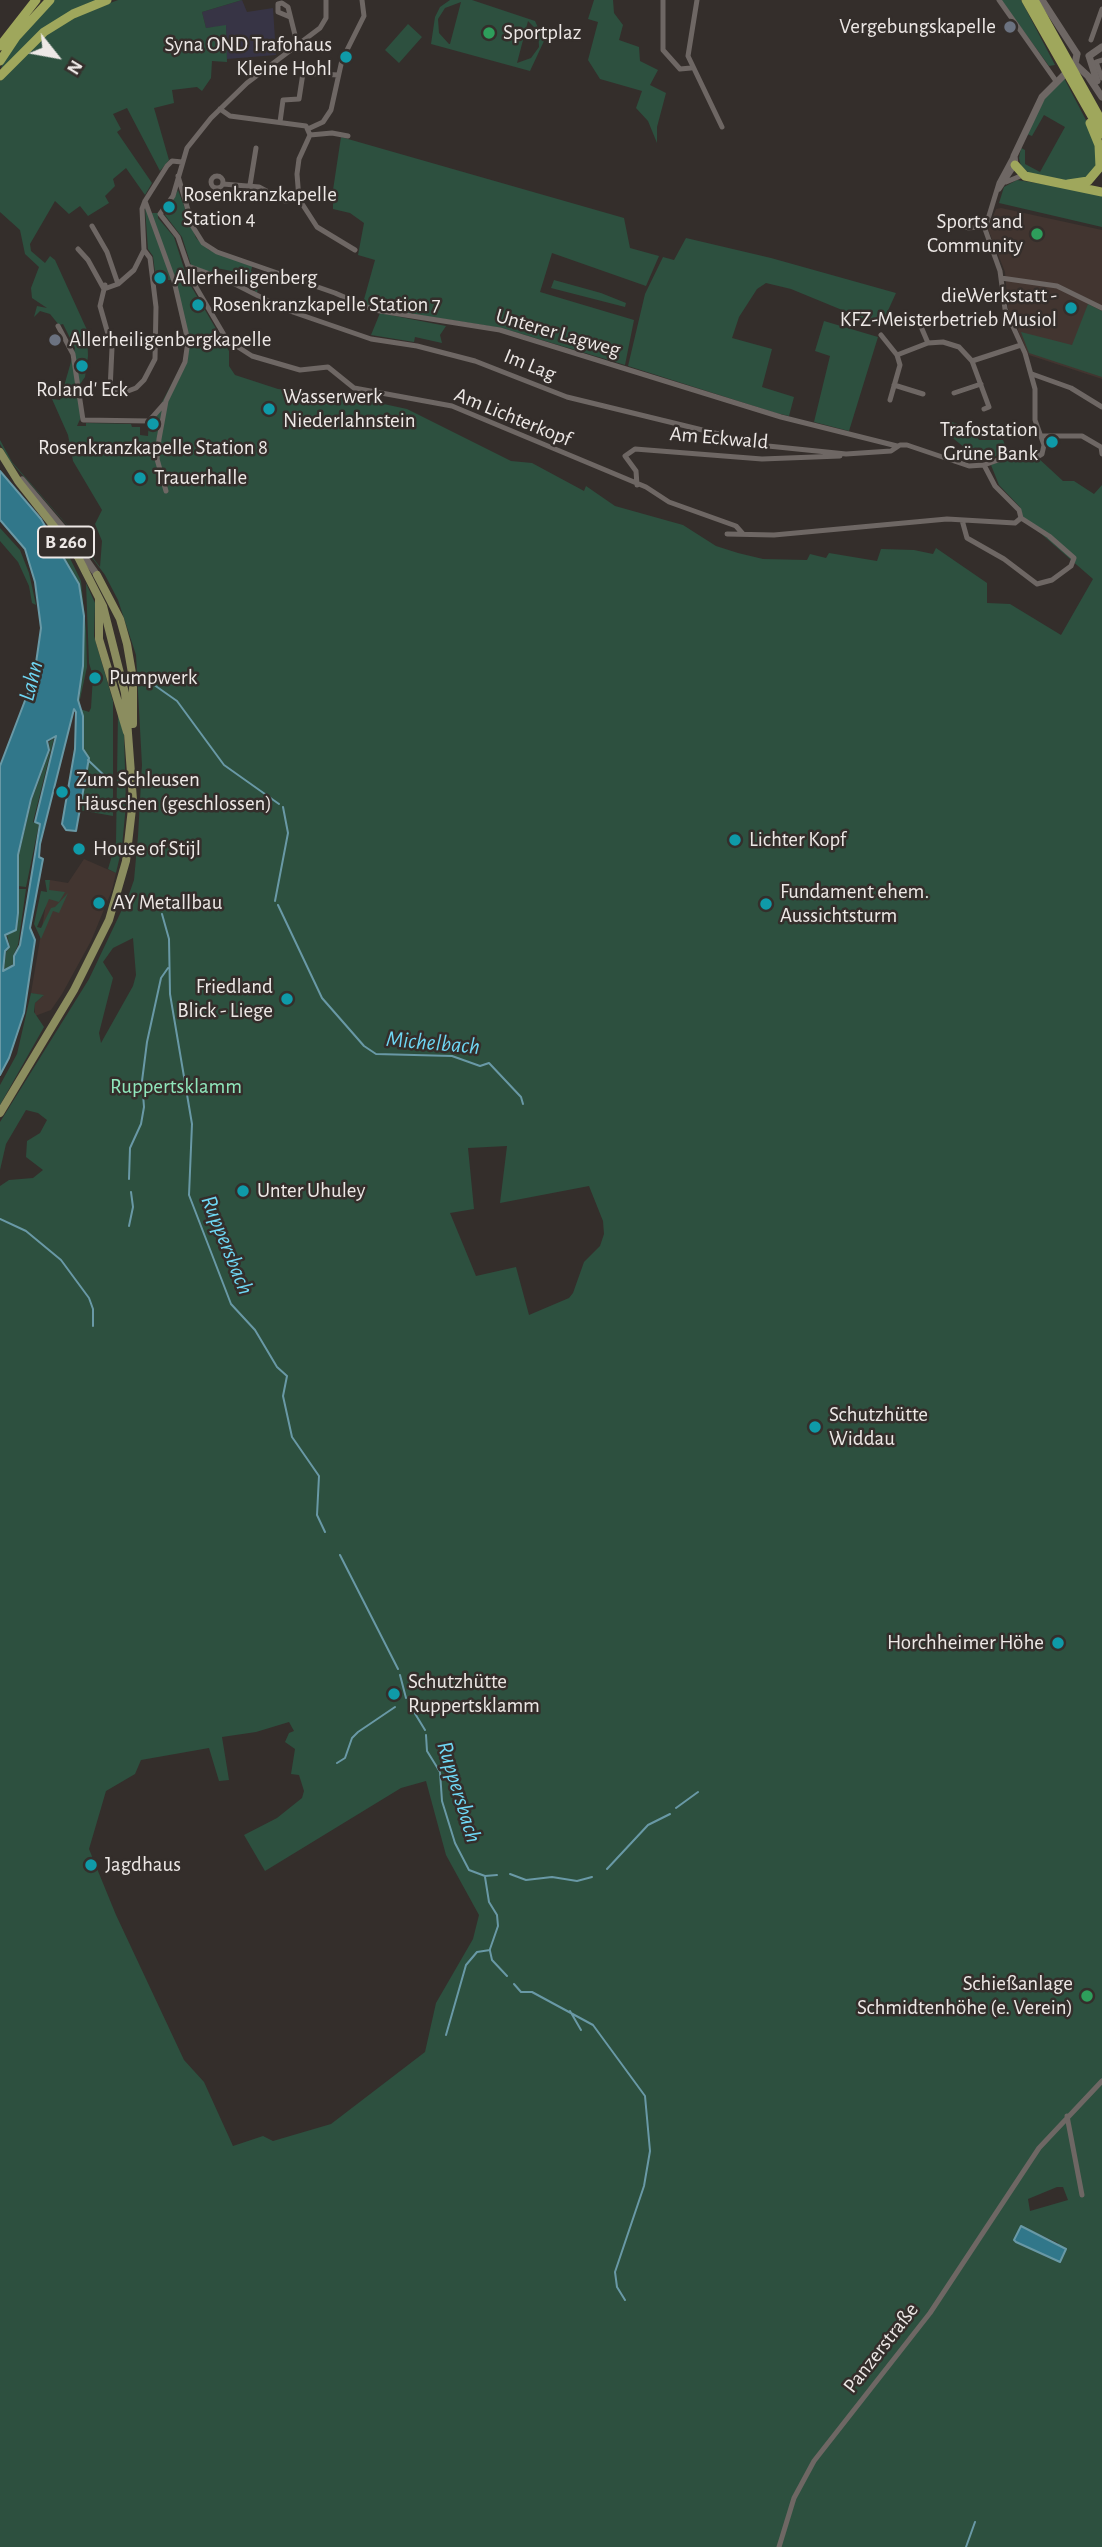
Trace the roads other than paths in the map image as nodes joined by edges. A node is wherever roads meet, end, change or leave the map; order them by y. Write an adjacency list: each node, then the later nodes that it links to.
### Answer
1 (36, 0): 15 (highway)
2 (50, 0): 24 (highway)
3 (107, 0): 28 (highway)
4 (326, 0): 17 (street)
5 (362, 0): 27 (street)
6 (663, 0): 21 (street)
7 (696, 0): 20 (street)
8 (999, 0): 30 (street)
9 (1026, 0): 16 (highway)
10 (1034, 0): 16 (highway)
11 (1042, 0): 19 (street)
12 (1102, 9): 14 (street)
13 (290, 17): 17 (street)
14 (1091, 40)
15 (0, 46)
16 (1056, 46): 31 (highway)
17 (298, 47): 37 (street)
18 (1102, 47): 22 (street)
19 (1077, 54): 22 (street); 26 (street)
20 (688, 56): 21 (street); 25 (street)
21 (673, 60): 25 (street)
22 (1089, 60): 26 (street); 32 (street)
23 (1102, 60): 29 (street)
24 (0, 61)
25 (690, 66): 40 (street)
26 (1078, 67): 30 (street); 34 (street)
27 (338, 75): 35 (street); 41 (street)
28 (0, 76)
29 (1102, 78)
30 (1056, 80): 45 (street)
31 (1079, 88): 36 (highway); 39 (highway)
32 (1102, 90)
33 (277, 93): 35 (street)
34 (1102, 97)
35 (283, 100): 38 (street)
36 (1083, 102): 42 (highway); 51 (highway)
37 (219, 109): 38 (street); 46 (street)
38 (280, 122): 41 (street)
39 (1102, 122)
40 (722, 127)
41 (310, 131): 43 (street); 54 (street)
42 (1102, 134)
43 (348, 136)
44 (256, 148): 52 (street)
45 (1014, 161): 47 (highway); 49 (street)
46 (183, 162): 48 (street); 55 (street)
47 (1023, 175): 49 (street); 51 (highway)
48 (178, 176): 62 (street); 84 (street, Unterer Lagweg)
49 (1004, 179): 58 (street)
50 (223, 184): 52 (street)
51 (1068, 184): 53 (highway)
52 (250, 185): 54 (street)
53 (1102, 192)
54 (299, 199): 61 (street)
55 (145, 201): 60 (street); 80 (street)
56 (947, 222): 58 (street)
57 (92, 226): 64 (street)
58 (985, 226): 63 (street)
59 (78, 249): 65 (street)
60 (144, 250): 64 (street); 65 (street)
61 (355, 250)
62 (190, 268): 86 (street, Im Lag); 89 (street, Am Lichterkopf)
63 (1001, 278): 66 (street); 71 (street)
64 (118, 284): 65 (street)
65 (105, 287)
66 (1102, 308)
67 (919, 322): 70 (street)
68 (58, 326): 80 (street)
69 (881, 335): 72 (street)
70 (928, 343): 72 (street); 73 (street)
71 (1021, 345): 73 (street); 74 (street)
72 (897, 355): 76 (street)
73 (972, 361): 75 (street)
74 (1032, 374): 81 (street); 83 (street)
75 (981, 384): 77 (street); 82 (street)
76 (894, 386): 78 (street); 79 (street)
77 (954, 393)
78 (923, 394)
79 (890, 400)
80 (166, 401): 90 (street)
81 (1102, 407)
82 (984, 409)
83 (1041, 436): 87 (street); 88 (street)
84 (897, 446): 86 (street, Im Lag); 88 (street, Im Lag)
85 (0, 453): 95 (street); 96 (main road, B 260)
86 (846, 454): 89 (street, Am Eckwald)
87 (1102, 454)
88 (984, 465): 91 (street)
89 (637, 485): 94 (street, Am Lichterkopf)
90 (166, 491)
91 (1021, 519): 92 (street, Am Lichterkopf); 92 (street)
92 (962, 520): 94 (street, Am Lichterkopf)
93 (727, 534): 94 (street, Am Lichterkopf)
94 (743, 534)
95 (97, 575): 96 (main road, B 260); 96 (main road, B 260)
96 (131, 741): 97 (main road, B 260)
97 (0, 1113)
98 (1102, 2081): 99 (street, Panzerstraße)
99 (1067, 2116): 100 (street); 101 (street, Panzerstraße)
100 (1082, 2195)
101 (779, 2547)

